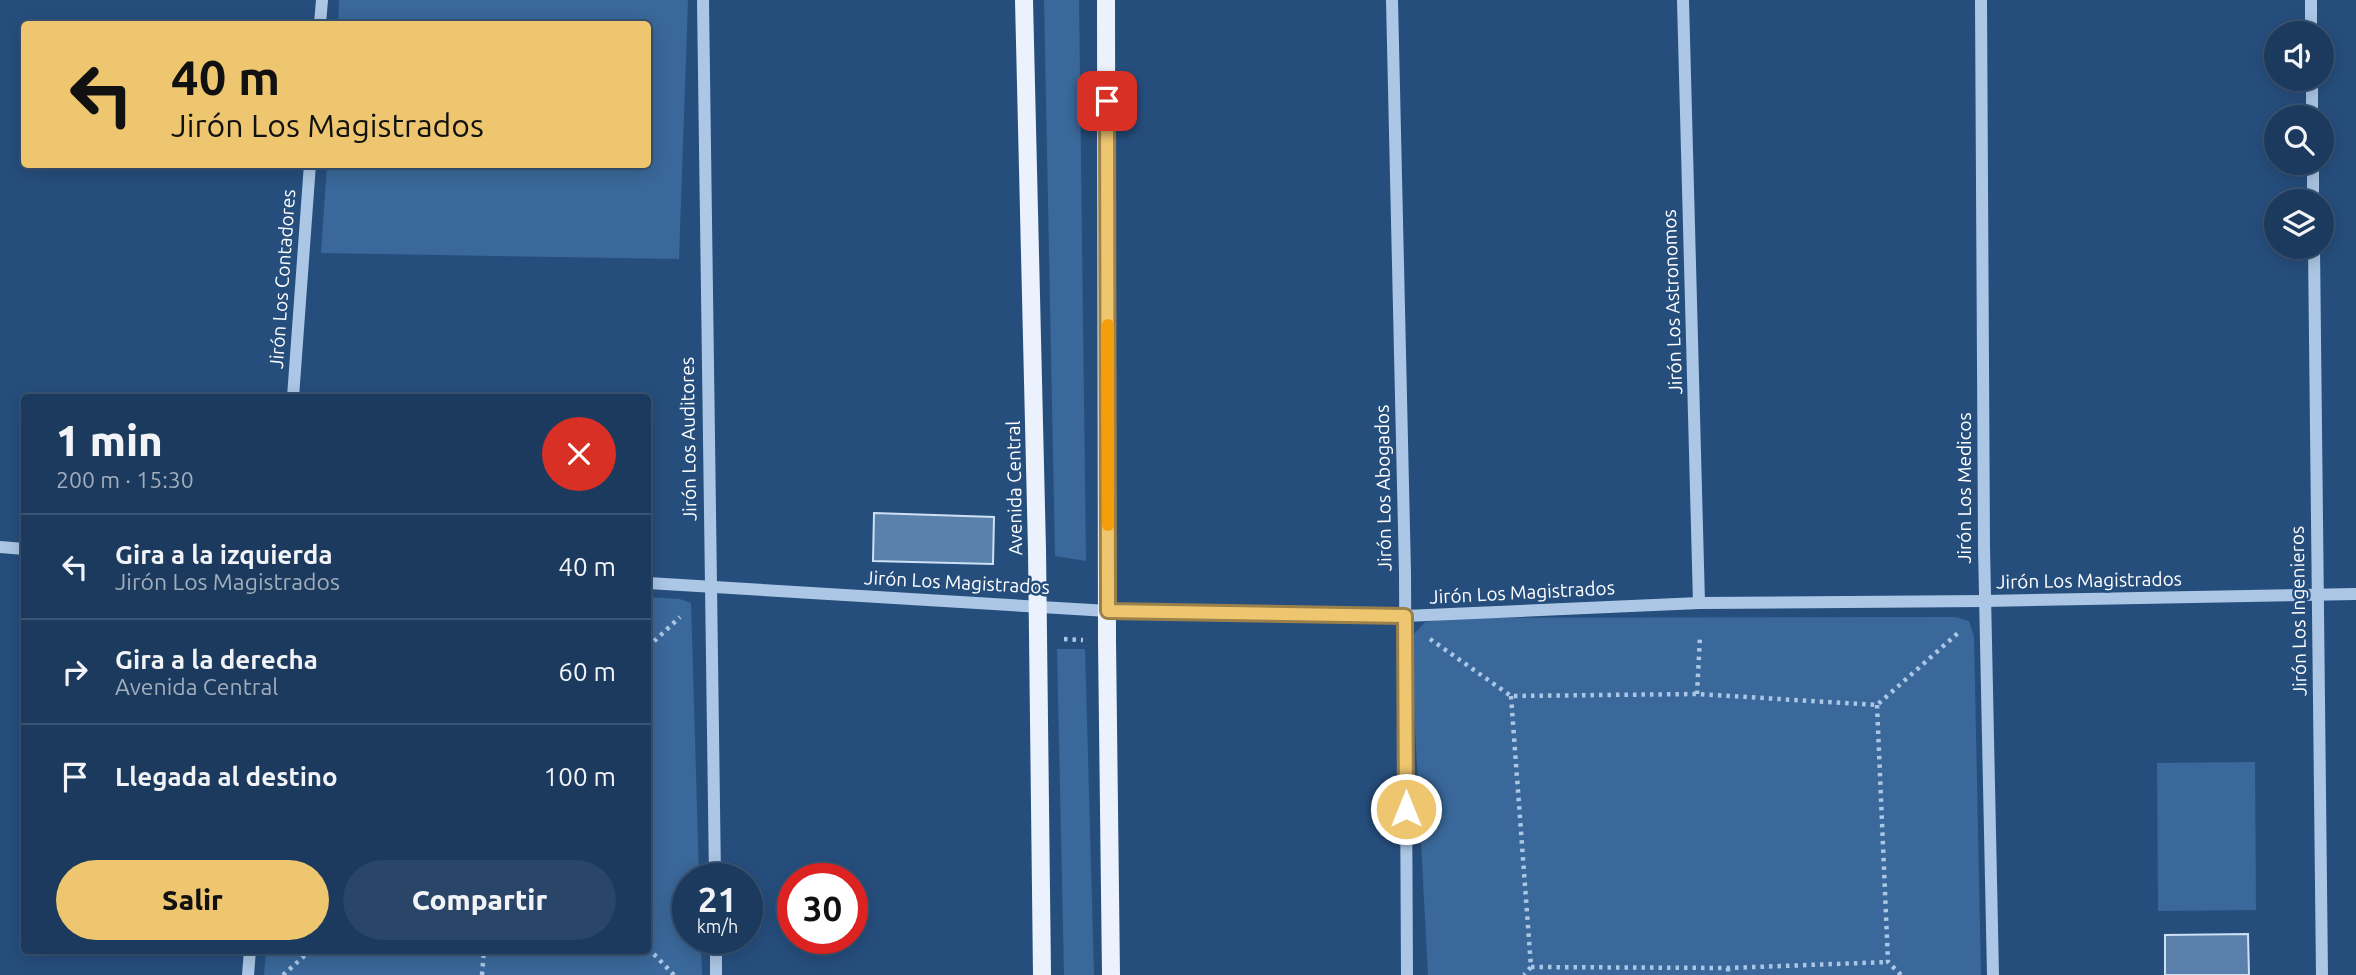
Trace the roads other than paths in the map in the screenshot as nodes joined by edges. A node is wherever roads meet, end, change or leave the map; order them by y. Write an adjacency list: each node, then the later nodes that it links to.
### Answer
1 (322, 0): 9 (street)
2 (702, 0): 17 (street, Jirón Los Auditores)
3 (1024, 0): 22 (main road, Avenida Central)
4 (1106, 0): 23 (main road)
5 (1392, 0): 24 (street, Jirón Los Abogados)
6 (1683, 0): 21 (street, Jirón Los Astronomos)
7 (1981, 0): 20 (street, Jirón Los Medicos)
8 (2311, 0): 10 (street)
9 (320, 21)
10 (2311, 21)
11 (310, 168): 13 (street, Jirón Los Contadores)
12 (2314, 259): 18 (street, Jirón Los Ingenieros)
13 (293, 394)
14 (0, 547): 15 (street)
15 (21, 549)
16 (651, 583): 17 (street, Jirón Los Magistrados)
17 (709, 587): 22 (street, Jirón Los Magistrados); 25 (street, Jirón Los Auditores)
18 (2318, 594): 19 (street, Jirón Los Magistrados); 20 (street, Jirón Los Magistrados); 34 (street, Jirón Los Ingenieros)
19 (2356, 594)
20 (1985, 601): 21 (street, Jirón Los Magistrados); 33 (street, Jirón Los Medicos)
21 (1699, 603): 24 (street, Jirón Los Magistrados)
22 (1038, 606): 23 (street, Jirón Los Magistrados); 30 (main road, Avenida Central)
23 (1108, 611): 24 (street, Jirón Los Magistrados); 31 (main road)
24 (1405, 616): 32 (street, Jirón Los Abogados)
25 (715, 863)
26 (250, 954): 28 (street)
27 (716, 954): 29 (street)
28 (248, 975)
29 (716, 975)
30 (1042, 975)
31 (1111, 975)
32 (1407, 975)
33 (1993, 975)
34 (2322, 975)

